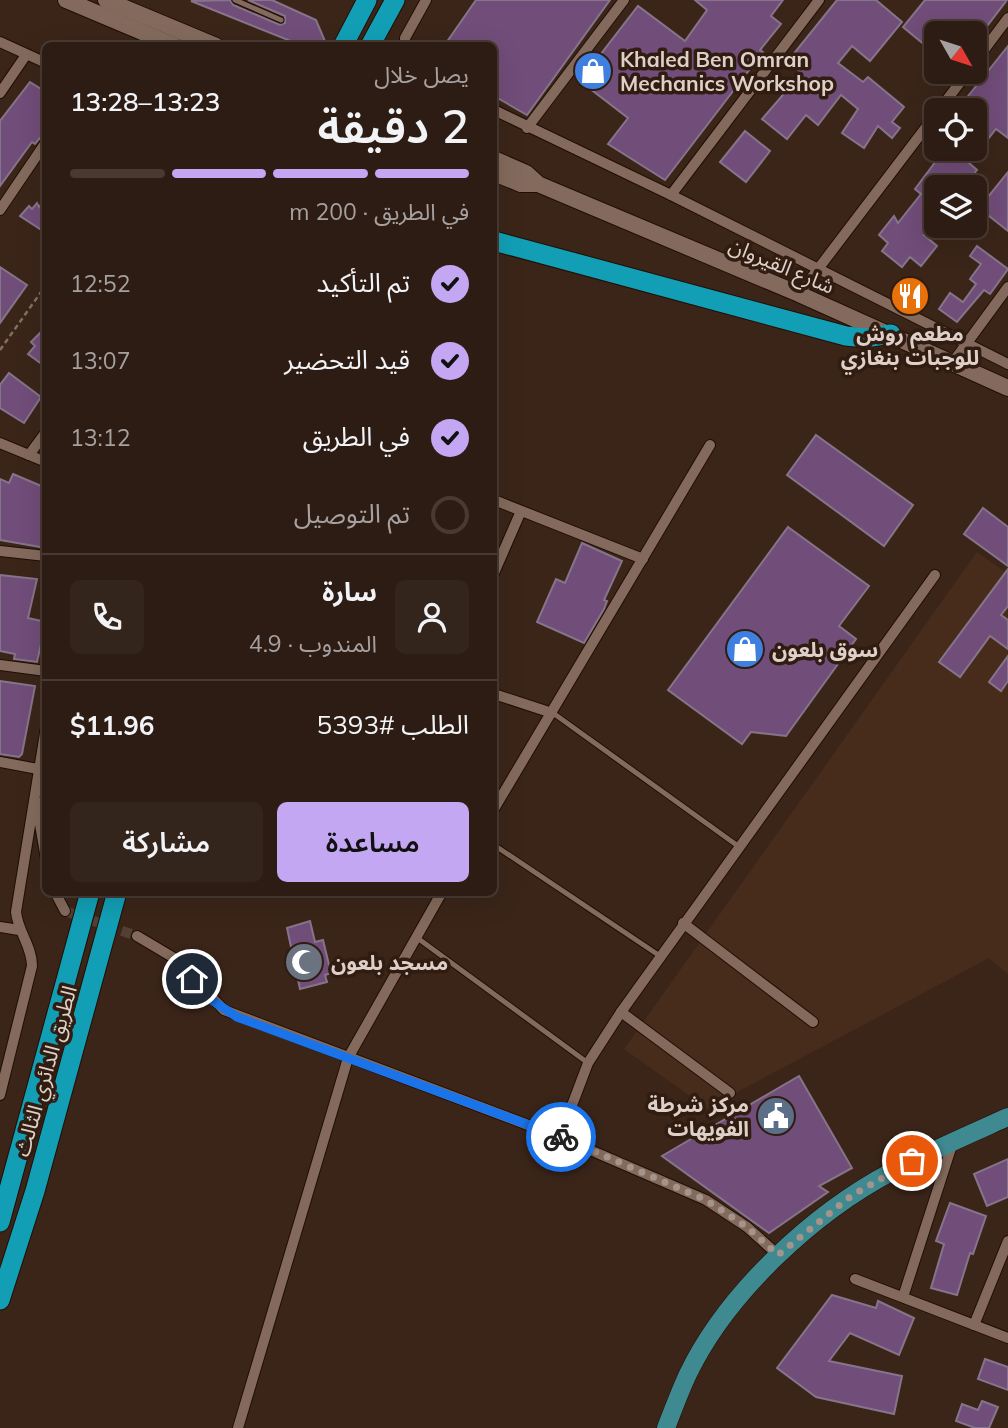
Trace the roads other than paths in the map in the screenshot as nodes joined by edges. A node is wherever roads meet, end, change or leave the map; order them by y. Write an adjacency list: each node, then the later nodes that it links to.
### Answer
1 (66, 0): 12 (main road)
2 (106, 0): 13 (main road)
3 (235, 0): 10 (lane)
4 (367, 0): 14 (highway)
5 (395, 0): 15 (highway)
6 (426, 0): 16 (street)
7 (624, 0): 24 (street)
8 (819, 0): 30 (street)
9 (1008, 18): 17 (street)
10 (281, 20)
11 (0, 42): 18 (street)
12 (166, 42)
13 (206, 42)
14 (345, 42)
15 (372, 42)
16 (405, 42)
17 (987, 46)
18 (26, 54): 19 (street); 21 (street)
19 (42, 61)
20 (959, 84): 22 (street)
21 (0, 93)
22 (948, 98)
23 (497, 112): 24 (street)
24 (527, 128): 30 (street)
25 (924, 129): 33 (street)
26 (42, 148): 31 (street)
27 (497, 160): 29 (main road, شارع القيروان)
28 (497, 174): 29 (main road, شارع القيروان)
29 (538, 184): 35 (main road, شارع القيروان)
30 (671, 195): 33 (street)
31 (0, 210)
32 (497, 242): 36 (highway)
33 (817, 269): 35 (street); 37 (street)
34 (1008, 287): 37 (street)
35 (799, 294): 36 (main road, شارع القيروان)
36 (891, 334): 38 (main road, شارع القيروان)
37 (966, 344): 38 (street); 39 (street)
38 (953, 362): 40 (main road, شارع القيروان)
39 (1008, 364)
40 (1008, 388)
41 (42, 437): 44 (street)
42 (0, 443): 44 (street)
43 (710, 445): 50 (street)
44 (29, 455): 45 (street)
45 (42, 460)
46 (497, 501): 47 (street)
47 (521, 511): 50 (street); 51 (street)
48 (0, 551): 49 (street)
49 (42, 556)
50 (643, 559): 56 (street)
51 (497, 566)
52 (935, 575): 63 (street)
53 (0, 665): 54 (street)
54 (42, 670)
55 (497, 695): 56 (street)
56 (552, 713): 61 (street); 63 (lane)
57 (42, 748): 59 (street)
58 (0, 762): 59 (street)
59 (38, 769): 60 (street)
60 (34, 795): 62 (street); 72 (street)
61 (497, 804)
62 (42, 838)
63 (738, 846): 70 (street)
64 (497, 847): 75 (lane)
65 (57, 896): 69 (street)
66 (89, 896): 85 (highway, الطريق الدائري الثالث)
67 (116, 896): 90 (highway, الطريق الدائري الثالث)
68 (440, 896): 74 (street)
69 (65, 911)
70 (684, 923): 75 (street); 77 (street)
71 (0, 927): 72 (street)
72 (19, 930): 81 (street)
73 (137, 936): 78 (street)
74 (416, 937): 78 (street); 79 (lane)
75 (660, 956): 76 (street)
76 (621, 1012): 79 (street); 80 (street)
77 (813, 1023)
78 (348, 1058): 83 (street); 93 (street)
79 (588, 1063): 83 (street)
80 (730, 1093)
81 (0, 1095)
82 (1008, 1116): 84 (main road)
83 (560, 1137): 87 (street)
84 (953, 1142): 87 (main road); 89 (street)
85 (0, 1222)
86 (1008, 1241): 91 (street)
87 (778, 1255): 94 (main road)
88 (855, 1279): 89 (street)
89 (903, 1297): 91 (street)
90 (0, 1300)
91 (974, 1325): 92 (street)
92 (1008, 1338)
93 (238, 1428)
94 (666, 1428)

